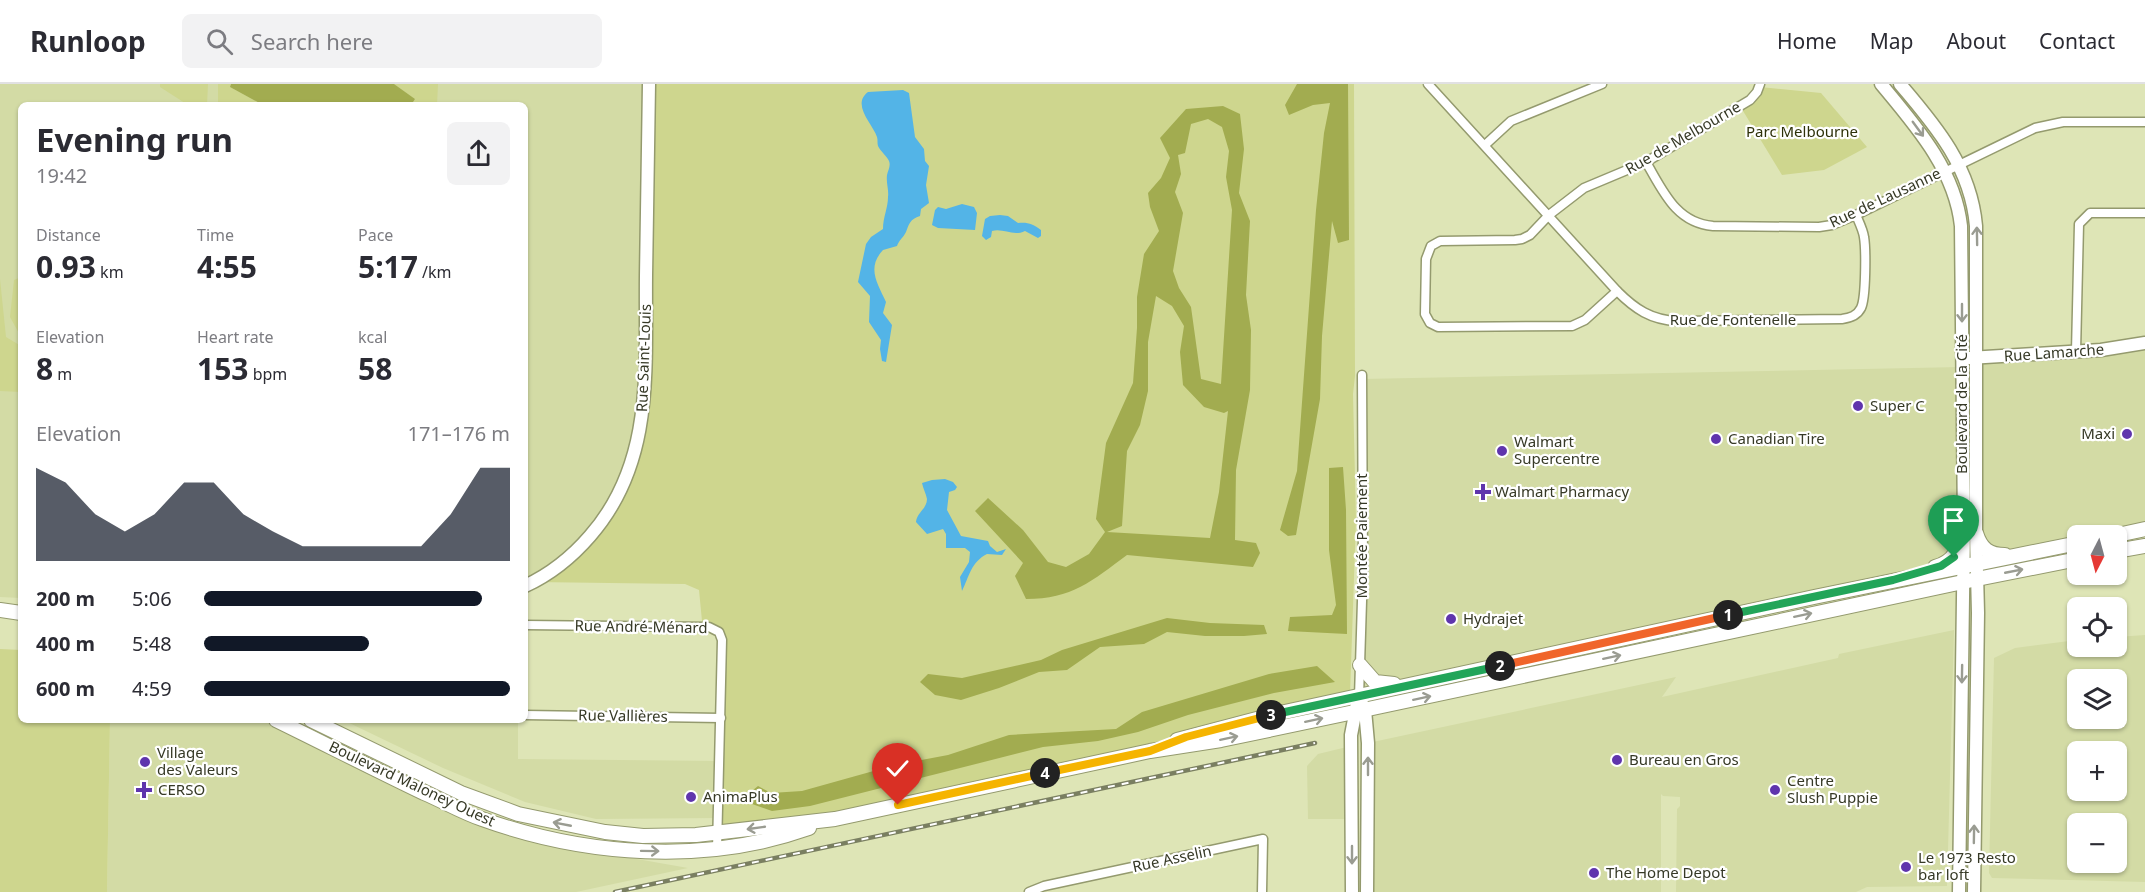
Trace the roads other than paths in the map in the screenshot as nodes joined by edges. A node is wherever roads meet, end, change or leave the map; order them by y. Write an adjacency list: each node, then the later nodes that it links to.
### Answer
1 (649, 84): 33 (street, Rue Saint-Louis)
2 (1428, 84): 8 (street, Rue de Fontenelle)
3 (1602, 84): 8 (street)
4 (1760, 84): 9 (street, Rue de Melbourne)
5 (1881, 84): 11 (street, Boulevard de la Cité, one-way to 11)
6 (1900, 84): 10 (street, Boulevard de la Cité)
7 (2145, 122): 10 (street, Rue de Lausanne)
8 (1485, 145): 13 (street, Rue de Fontenelle)
9 (1646, 162): 13 (street, Rue de Melbourne); 14 (street, Rue de Lausanne)
10 (1959, 164): 11 (street, Rue de Lausanne); 19 (street, Boulevard de la Cité, one-way to 10)
11 (1944, 171): 14 (street, Rue de Lausanne); 18 (street, Boulevard de la Cité, one-way to 18)
12 (2145, 213): 17 (street)
13 (1549, 215): 15 (street, Rue de Fontenelle); 15 (street, Rue de Melbourne)
14 (1856, 215): 15 (street, Rue de Fontenelle)
15 (1617, 291)
16 (2145, 343): 17 (street, Rue Lamarche)
17 (2076, 352): 19 (street, Rue Lamarche)
18 (1962, 358): 19 (street, Rue Lamarche); 21 (street, Boulevard de la Cité)
19 (1977, 358): 23 (street, Boulevard de la Cité)
20 (1362, 375): 37 (street, Montée Paiement)
21 (1964, 524): 30 (street, Boulevard de la Cité); 31 (main road)
22 (2145, 529): 24 (main road)
23 (1976, 533): 28 (main road); 30 (street, Boulevard de la Cité)
24 (2127, 533)
25 (2067, 545): 28 (main road, Boulevard Maloney Ouest)
26 (2145, 546): 27 (main road)
27 (2127, 549)
28 (2019, 555): 30 (main road, Boulevard Maloney Ouest)
29 (2067, 561): 32 (main road, Boulevard Maloney Ouest, one-way to 29)
30 (1970, 565): 31 (main road, Boulevard Maloney Ouest); 32 (street, Boulevard de la Cité)
31 (1893, 580): 38 (main road, Boulevard Maloney Ouest)
32 (1970, 580): 39 (main road, Boulevard Maloney Ouest, one-way to 32); 44 (street, Boulevard de la Cité, one-way to 44); 45 (street, Boulevard de la Cité)
33 (528, 584)
34 (0, 610): 35 (main road)
35 (18, 613)
36 (528, 625): 41 (street, Rue André-Ménard)
37 (1360, 665): 38 (main road); 39 (street, Montée Paiement)
38 (1426, 682): 39 (main road, Boulevard Maloney Ouest)
39 (1359, 706): 46 (main road, Boulevard Maloney Ouest); 51 (street, Montée Paiement, one-way to 51); 52 (street, Montée Paiement, one-way to 39)
40 (528, 715): 41 (street, Rue Vallières)
41 (721, 717): 47 (street, Rue André-Ménard)
42 (282, 723): 48 (main road, Boulevard Maloney Ouest, one-way to 48)
43 (317, 723): 47 (main road, Boulevard Maloney Ouest, one-way to 43)
44 (1960, 757): 45 (street); 53 (street, Boulevard de la Cité)
45 (1975, 757): 54 (street, Boulevard de la Cité, one-way to 45)
46 (835, 819): 47 (main road, Boulevard Maloney Ouest, one-way to 47); 48 (main road, Boulevard Maloney Ouest)
47 (718, 833): 48 (street, Rue André-Ménard)
48 (717, 849)
49 (1029, 892): 50 (street, Rue Asselin)
50 (1263, 892)
51 (1352, 892)
52 (1367, 892)
53 (1959, 892)
54 (1974, 892)

